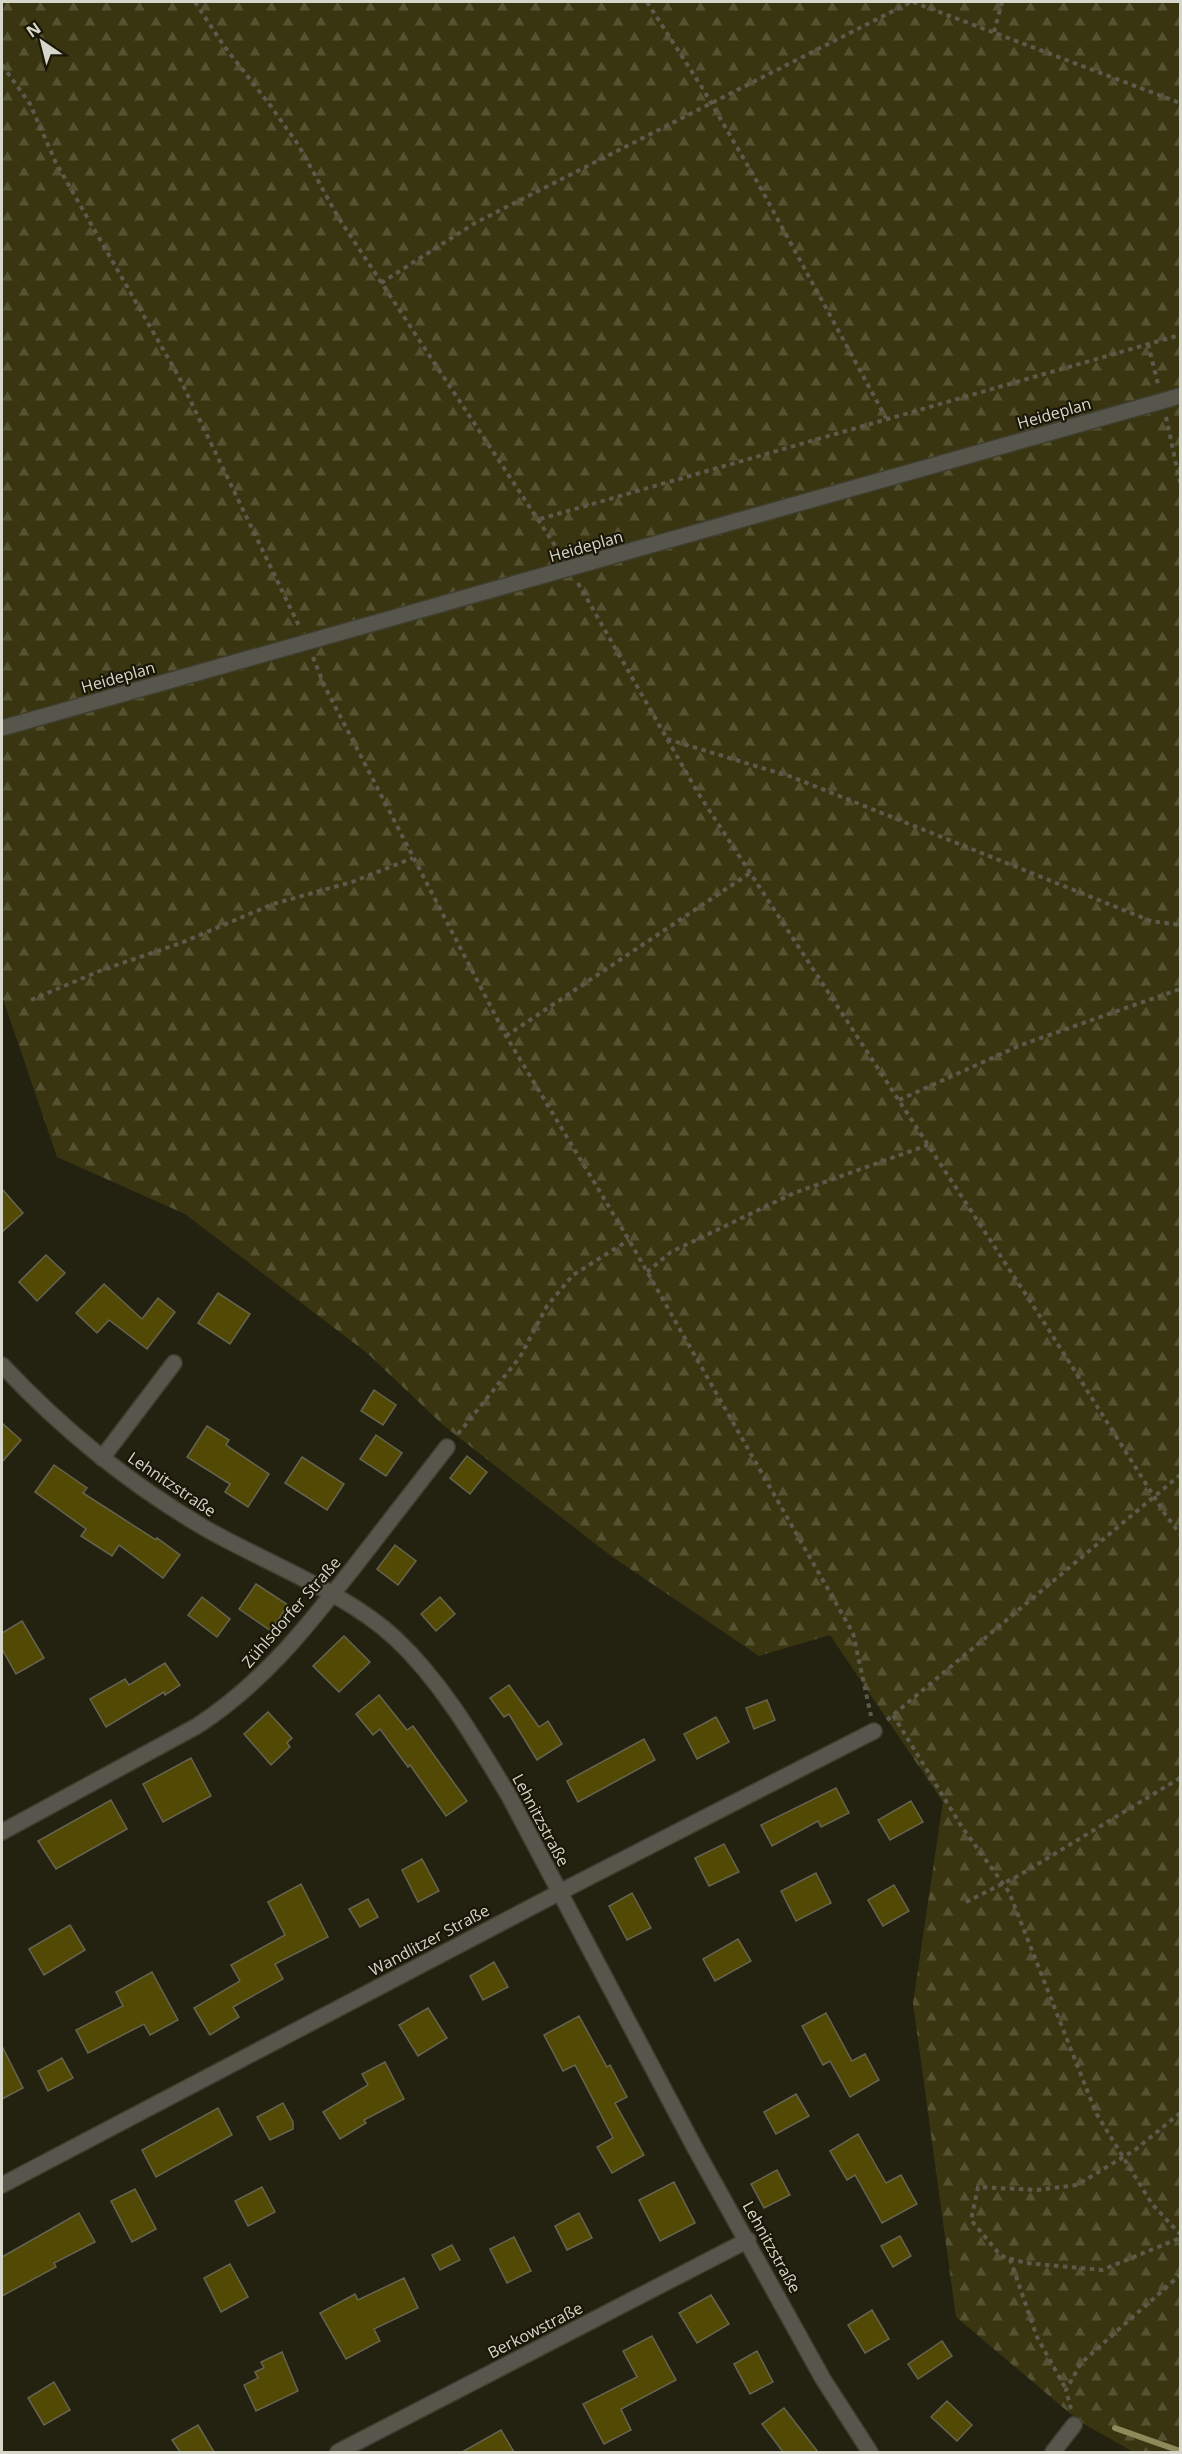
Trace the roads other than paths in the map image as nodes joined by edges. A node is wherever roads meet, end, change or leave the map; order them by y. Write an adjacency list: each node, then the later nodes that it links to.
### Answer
1 (1180, 396): 2 (street, Heideplan)
2 (2, 728)
3 (174, 1363): 6 (street)
4 (2, 1367): 6 (street, Lehnitzstraße)
5 (447, 1447): 7 (street, Zühlsdorfer Straße)
6 (102, 1458): 7 (street, Lehnitzstraße)
7 (332, 1594): 9 (street, Zühlsdorfer Straße); 10 (street, Lehnitzstraße)
8 (874, 1731): 10 (street, Wandlitzer Straße)
9 (2, 1832)
10 (560, 1892): 11 (street, Wandlitzer Straße); 12 (street, Lehnitzstraße)
11 (2, 2185)
12 (748, 2240): 14 (street, Berkowstraße); 15 (street, Lehnitzstraße)
13 (1074, 2425): 16 (street)
14 (338, 2452)
15 (870, 2452)
16 (1053, 2452)

